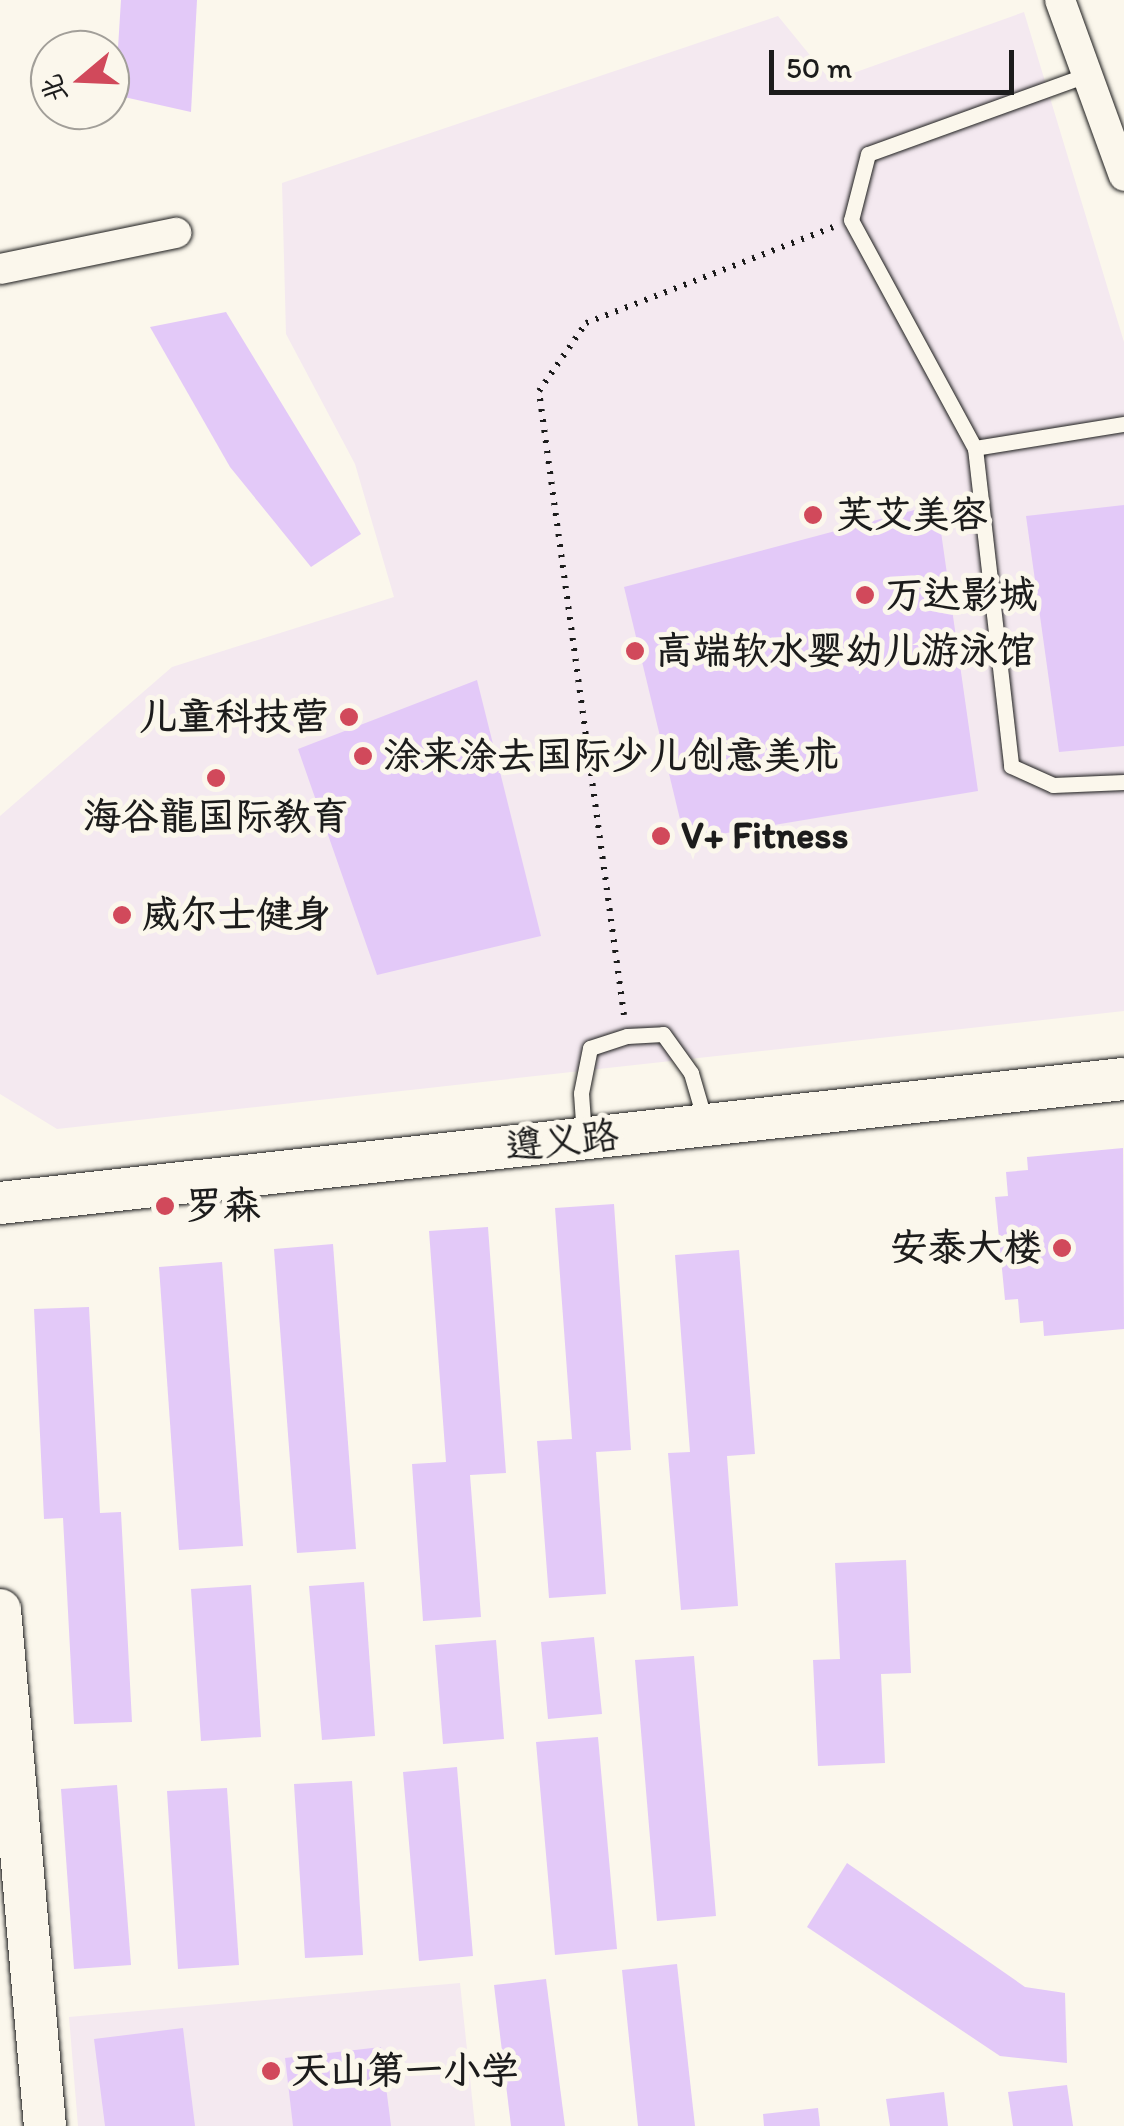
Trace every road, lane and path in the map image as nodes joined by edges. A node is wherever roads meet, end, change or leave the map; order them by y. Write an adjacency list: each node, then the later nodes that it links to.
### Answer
1 (1060, 0): 2 (street)
2 (1090, 74): 3 (street); 4 (lane)
3 (1124, 176)
4 (851, 220): 8 (lane); 10 (path)
5 (176, 233): 6 (street)
6 (0, 269)
7 (1124, 424): 8 (lane)
8 (975, 448): 9 (lane)
9 (1124, 782)
10 (627, 1036): 12 (lane); 13 (lane)
11 (1124, 1079): 12 (street, 遵义路)
12 (706, 1125): 13 (street, 遵义路)
13 (584, 1138): 14 (street, 遵义路)
14 (0, 1203)
15 (0, 1610): 16 (street)
16 (46, 2126)

